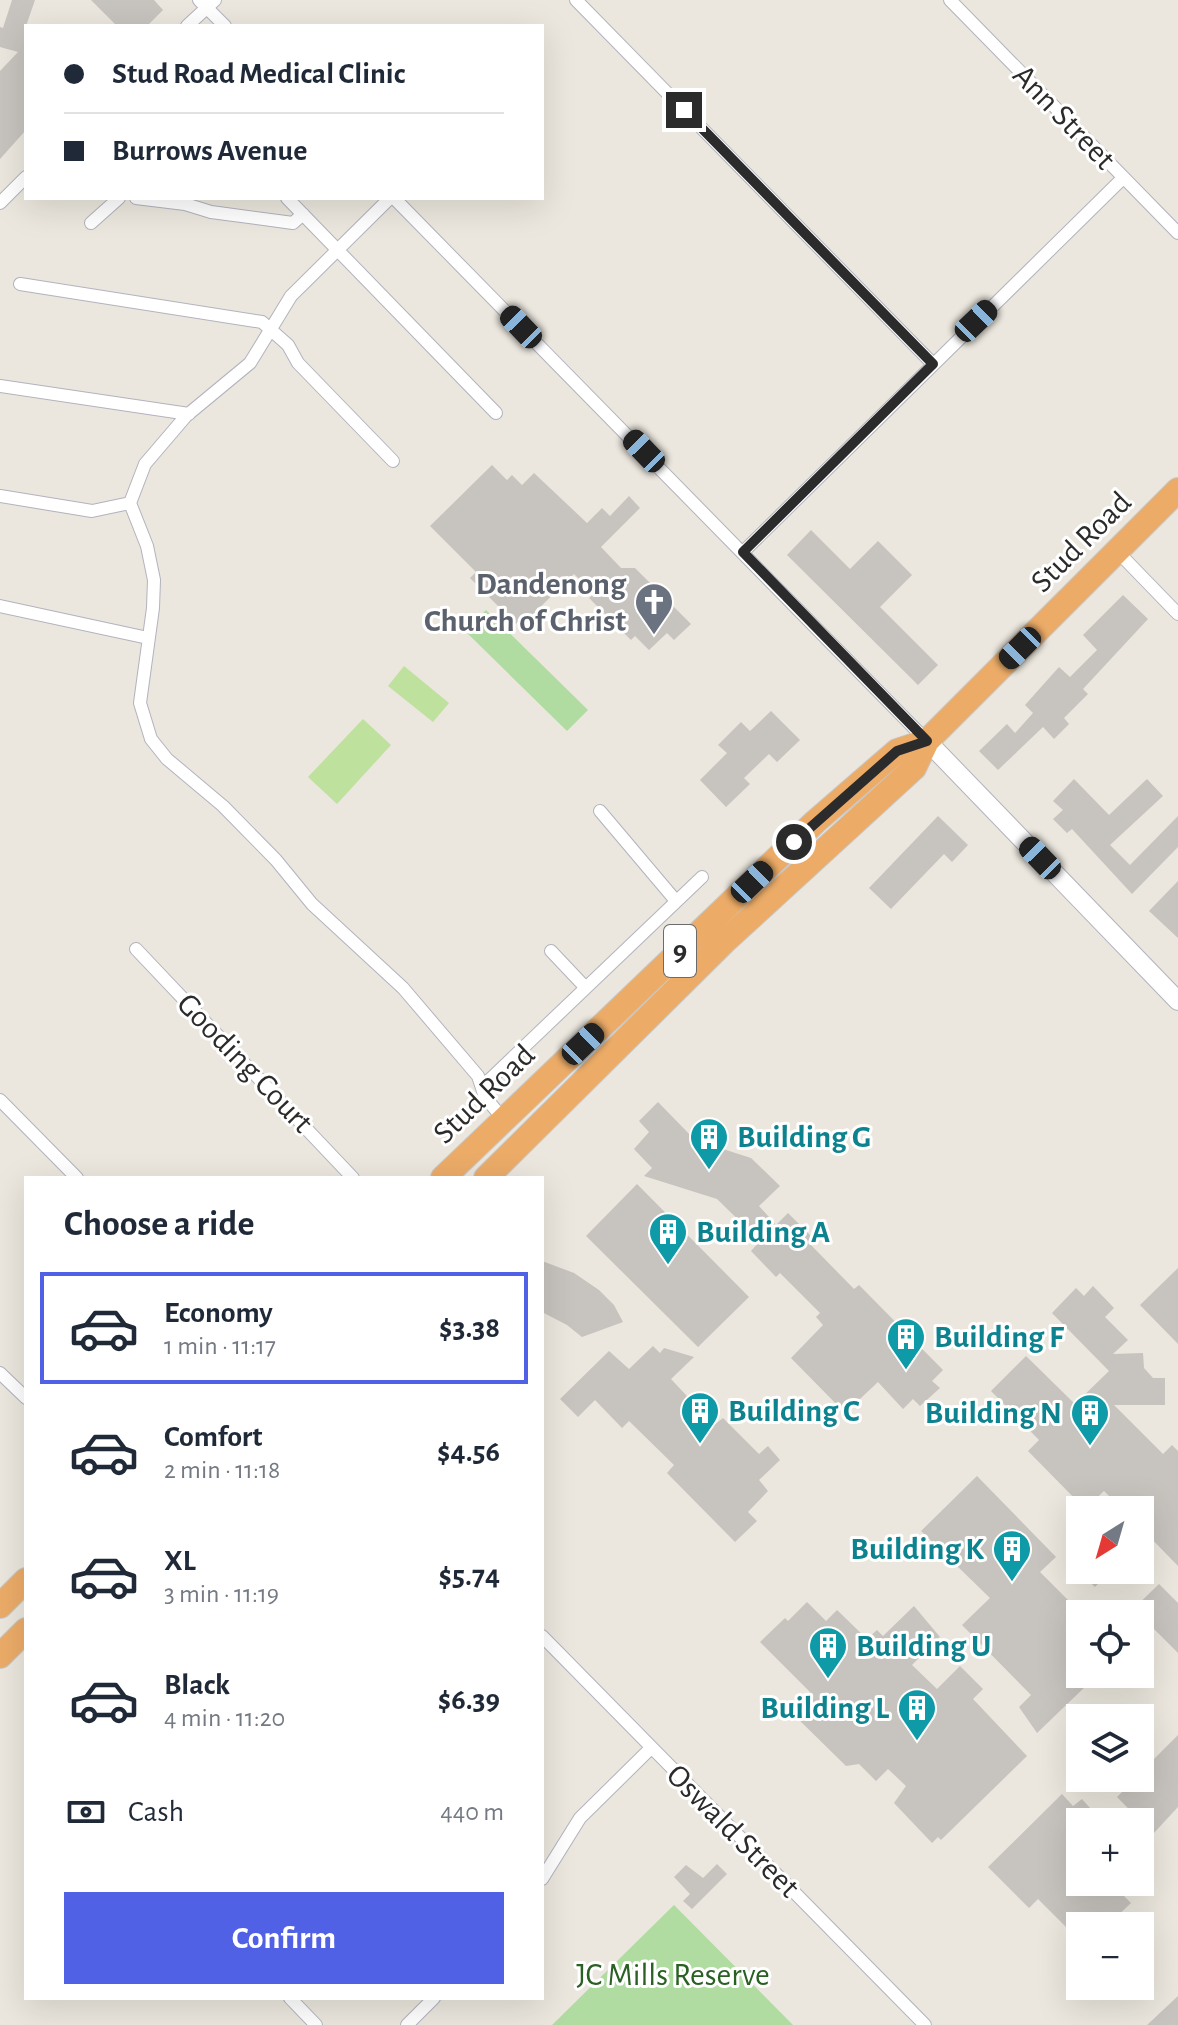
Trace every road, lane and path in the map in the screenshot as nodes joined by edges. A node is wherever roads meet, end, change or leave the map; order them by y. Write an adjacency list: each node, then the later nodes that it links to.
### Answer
1 (576, 0): 20 (street)
2 (950, 0): 6 (street, Ann Street)
3 (207, 3): 4 (street); 5 (street)
4 (189, 24)
5 (223, 24)
6 (1123, 178): 16 (street, Ann Street); 20 (street)
7 (24, 179): 13 (street)
8 (117, 200): 15 (street)
9 (152, 200): 14 (street)
10 (289, 200): 14 (street)
11 (390, 200): 17 (street)
12 (394, 200): 29 (street)
13 (0, 203)
14 (303, 214): 17 (street)
15 (91, 223)
16 (1178, 233)
17 (337, 251): 19 (street); 22 (street)
18 (20, 284): 19 (street)
19 (270, 329): 23 (street); 24 (street)
20 (933, 364): 29 (street)
21 (0, 386): 23 (street)
22 (496, 413)
23 (189, 414): 27 (street)
24 (393, 461)
25 (1178, 490): 28 (highway, Stud Road / 9)
26 (0, 496): 27 (street)
27 (130, 503): 32 (street)
28 (1117, 551): 31 (street); 33 (highway, Stud Road / 9)
29 (743, 552): 33 (street)
30 (0, 606): 32 (street)
31 (1178, 614)
32 (148, 638): 41 (street)
33 (927, 741): 40 (main road); 43 (highway, Stud Road / 9); 47 (highway, Stud Road / 9)
34 (600, 811): 36 (street)
35 (702, 877): 36 (street)
36 (676, 901): 39 (street)
37 (136, 949): 45 (street, Gooding Court)
38 (551, 951): 39 (street)
39 (585, 987): 41 (street)
40 (1178, 1001)
41 (483, 1086): 43 (street)
42 (0, 1100): 44 (street)
43 (504, 1120): 46 (highway, Stud Road / 9)
44 (75, 1176)
45 (351, 1176)
46 (445, 1176)
47 (488, 1176)
48 (0, 1373): 49 (street)
49 (24, 1396)
50 (24, 1582): 51 (highway)
51 (0, 1606)
52 (24, 1632): 54 (highway)
53 (544, 1638): 55 (street, Oswald Street)
54 (0, 1656)
55 (651, 1748): 56 (street); 61 (street, Oswald Street)
56 (544, 1876)
57 (292, 2000): 59 (street)
58 (432, 2000): 60 (street)
59 (316, 2025)
60 (407, 2025)
61 (925, 2025)

